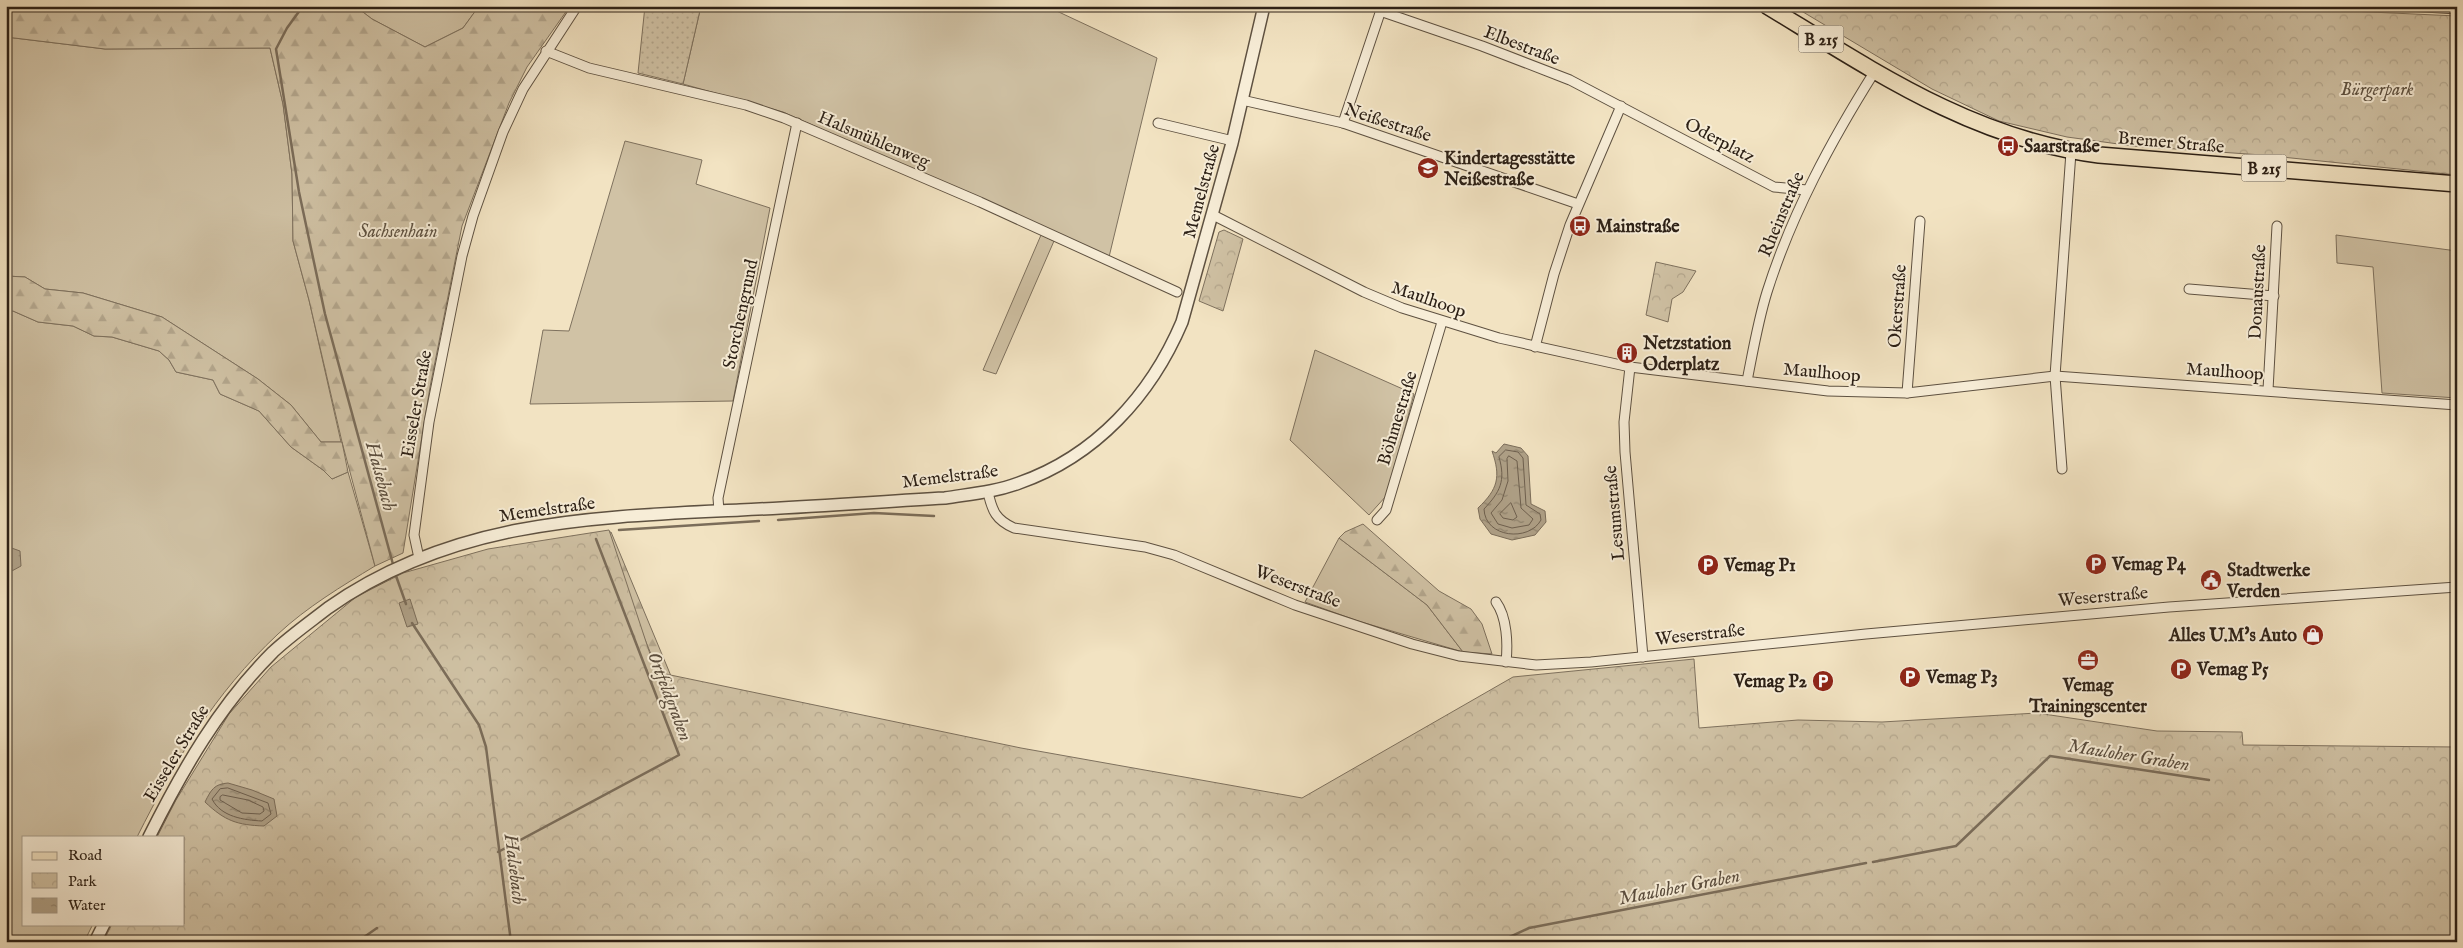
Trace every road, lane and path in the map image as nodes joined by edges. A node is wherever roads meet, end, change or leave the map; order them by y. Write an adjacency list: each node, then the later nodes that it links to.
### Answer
1 (577, 6): 7 (street, Eisseler Straße)
2 (1264, 6): 9 (street, Memelstraße)
3 (1767, 6): 8 (main road, Bremer Straße / B 215)
4 (2408, 6): 6 (street)
5 (1381, 8): 10 (street, Elbestraße); 13 (street)
6 (2457, 9)
7 (546, 51): 11 (street, Halsmühlenweg); 37 (street, Eisseler Straße)
8 (1874, 71): 15 (main road, Bremer Straße / B 215); 17 (street, Rheinstraße)
9 (1242, 100): 13 (street, Neißestraße); 14 (street, Memelstraße)
10 (1622, 106): 17 (street, Oderplatz); 18 (street)
11 (797, 123): 23 (street, Halsmühlenweg); 35 (street, Storchengrund)
12 (1158, 123): 14 (street)
13 (1343, 123): 18 (street, Neißestraße)
14 (1233, 140): 19 (street, Memelstraße)
15 (2071, 152): 16 (main road, Bremer Straße / B 215); 28 (street)
16 (2457, 184)
17 (1807, 190): 29 (street, Rheinstraße)
18 (1578, 204): 26 (street)
19 (1213, 215): 25 (street, Maulhoop); 34 (street, Memelstraße)
20 (1920, 221): 31 (street, Okerstraße)
21 (2277, 226): 24 (street, Donaustraße)
22 (2189, 289): 24 (street)
23 (1177, 292)
24 (2274, 296): 30 (street, Donaustraße)
25 (1442, 322): 26 (street, Maulhoop); 36 (street, Böhmestraße)
26 (1535, 347): 27 (street, Maulhoop)
27 (1630, 367): 29 (street, Maulhoop); 40 (street, Lesumstraße)
28 (2056, 376): 30 (street, Maulhoop); 31 (street, Maulhoop); 33 (street)
29 (1748, 381): 31 (street, Maulhoop)
30 (2268, 390): 32 (street, Maulhoop)
31 (1907, 393)
32 (2457, 405)
33 (2062, 469)
34 (988, 492): 35 (street, Memelstraße); 41 (street, Weserstraße)
35 (719, 511): 37 (street, Memelstraße)
36 (1377, 520)
37 (418, 558): 42 (street, Eisseler Straße)
38 (2457, 588): 40 (street, Weserstraße)
39 (1496, 602): 41 (street)
40 (1643, 657): 41 (street, Weserstraße)
41 (1506, 662)
42 (150, 836)
43 (103, 926): 44 (street)
44 (95, 942)

